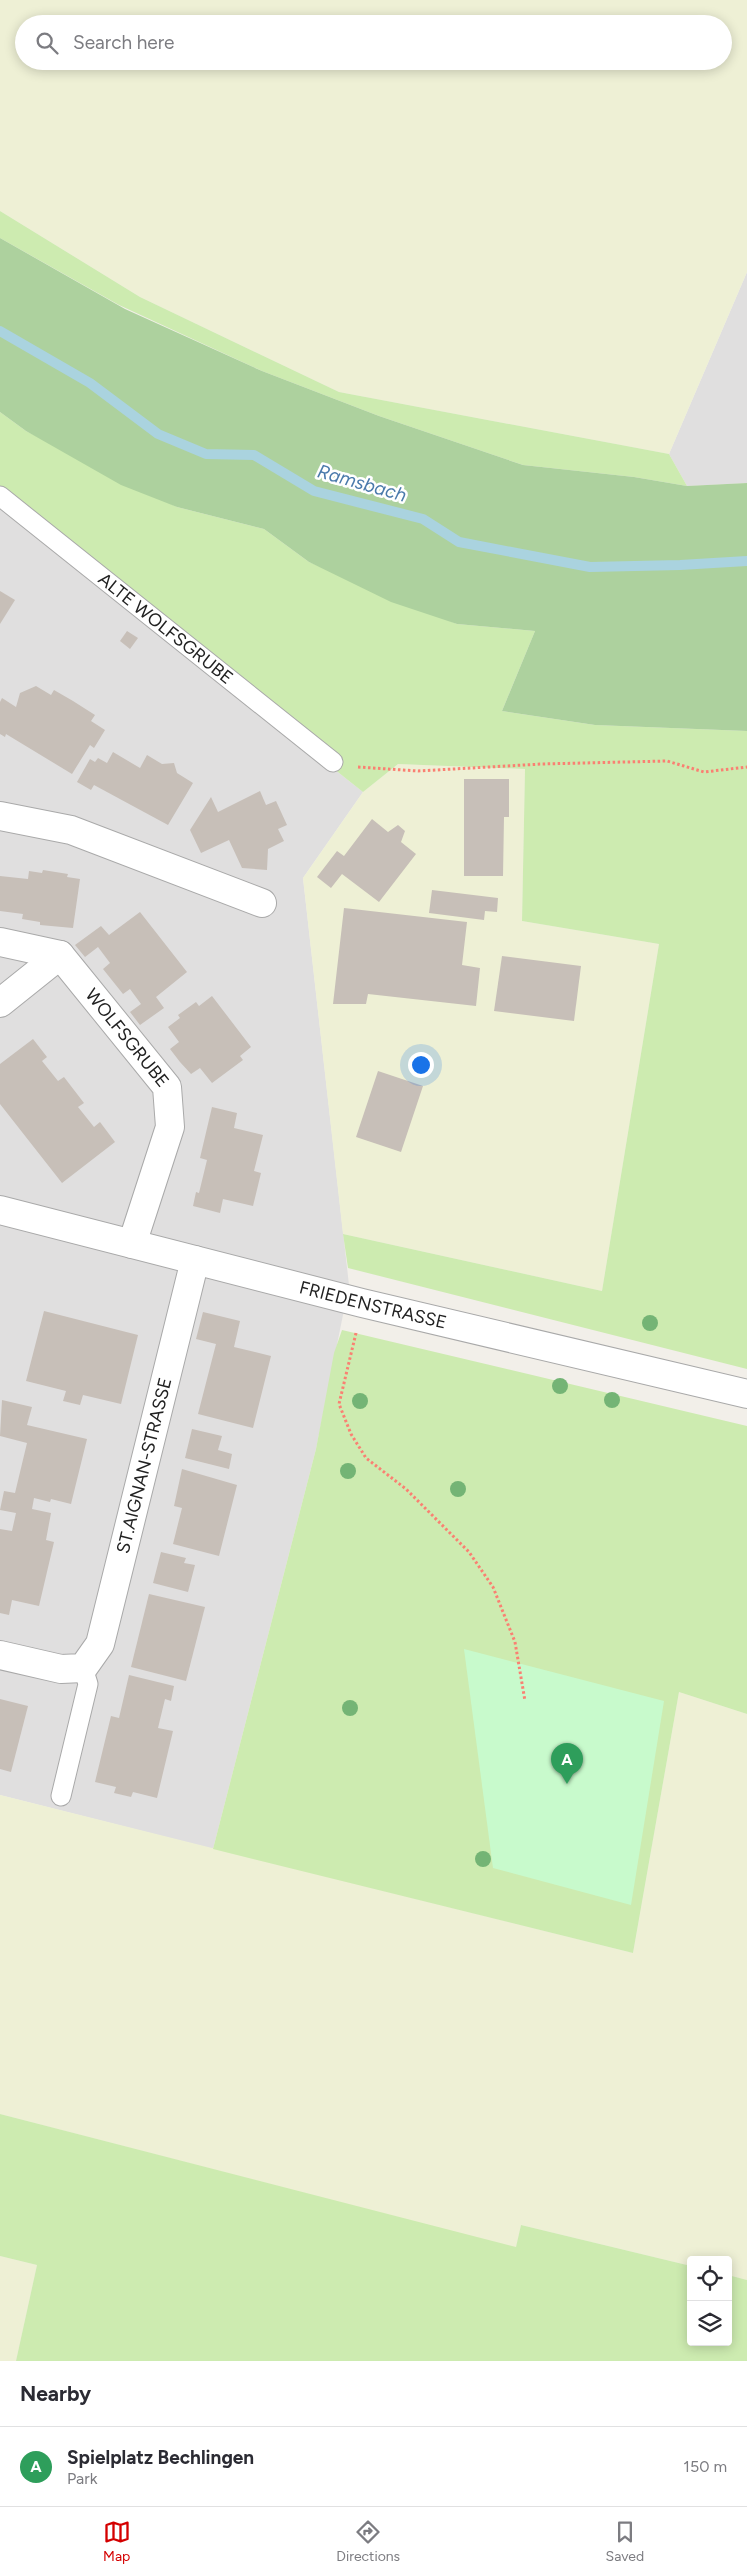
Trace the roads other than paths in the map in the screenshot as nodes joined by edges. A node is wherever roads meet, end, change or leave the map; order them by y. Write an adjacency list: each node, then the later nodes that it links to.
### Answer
1 (0, 496): 2 (lane, ALTE WOLFSGRUBE)
2 (333, 762)
3 (0, 816): 4 (street)
4 (262, 903)
5 (0, 942): 6 (street)
6 (60, 955): 7 (street); 9 (street, WOLFSGRUBE)
7 (0, 1003)
8 (0, 1210): 9 (street, FRIEDENSTRASSE)
9 (132, 1244): 10 (street, FRIEDENSTRASSE)
10 (195, 1260): 11 (street, FRIEDENSTRASSE); 13 (street, ST.AIGNAN-STRASSE)
11 (747, 1394)
12 (0, 1655): 13 (street)
13 (83, 1668): 14 (lane)
14 (61, 1796)

